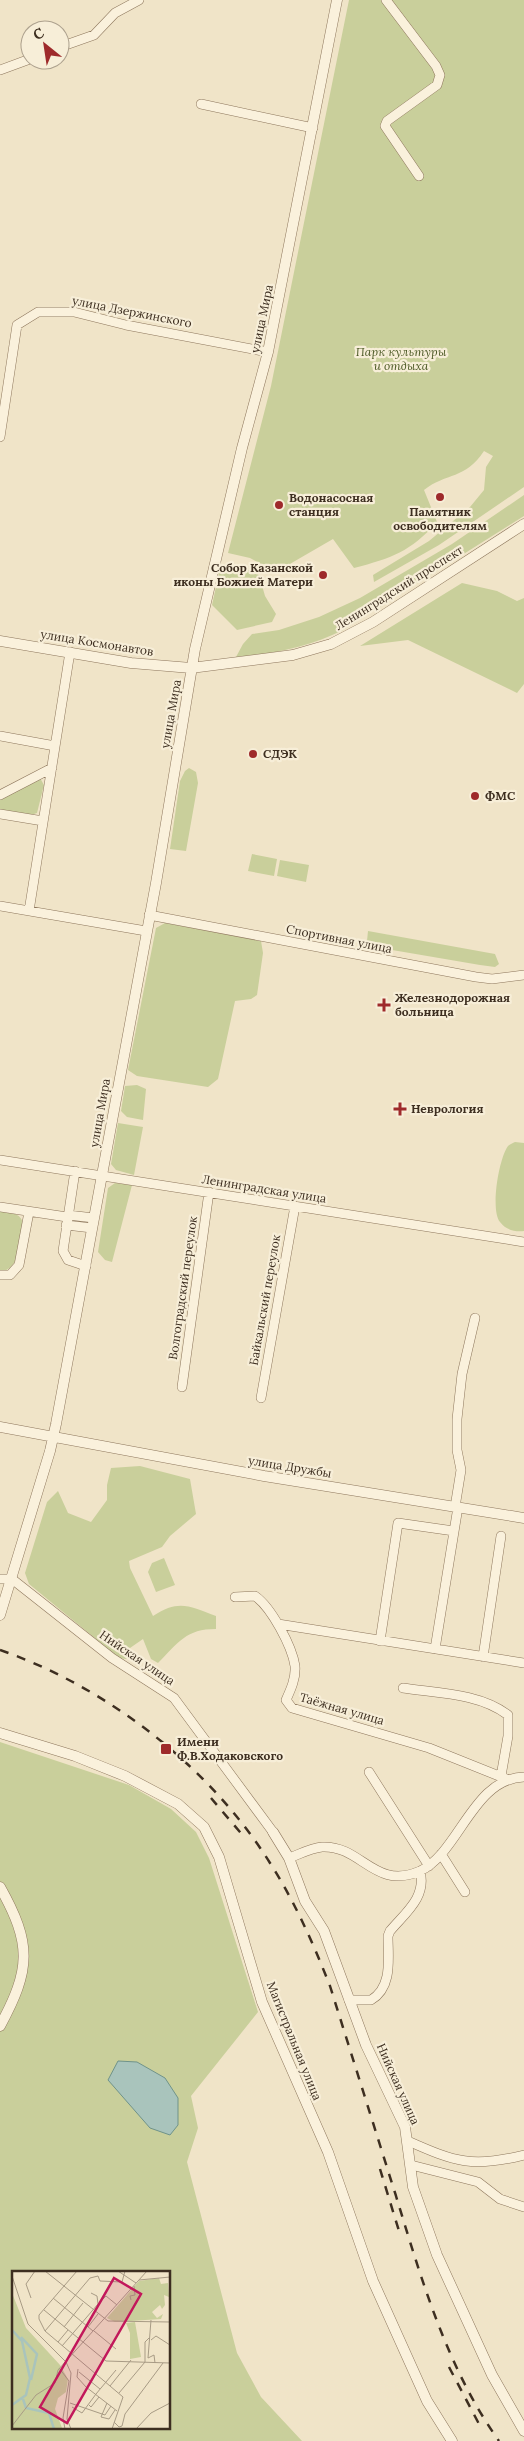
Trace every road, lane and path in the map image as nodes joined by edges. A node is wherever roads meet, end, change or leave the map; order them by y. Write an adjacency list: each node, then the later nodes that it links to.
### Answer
1 (138, 0): 4 (street)
2 (337, 0): 8 (street, улица Мира)
3 (386, 0): 9 (street)
4 (70, 43)
5 (20, 63): 6 (street)
6 (0, 70)
7 (201, 104): 8 (street)
8 (313, 128): 10 (street, улица Мира)
9 (419, 176)
10 (268, 352): 11 (street, улица Дзержинского); 15 (street, улица Мира)
11 (0, 437)
12 (524, 524): 15 (street, Ленинградский проспект)
13 (0, 641): 14 (street, улица Космонавтов)
14 (70, 652): 15 (street, улица Космонавтов); 17 (street)
15 (191, 668): 24 (street, улица Мира)
16 (0, 736): 17 (street)
17 (55, 746): 18 (street)
18 (52, 768): 19 (street); 21 (street)
19 (0, 795)
20 (0, 814): 21 (street)
21 (43, 821): 23 (street)
22 (0, 906): 23 (street)
23 (29, 911): 25 (street)
24 (149, 915): 25 (street, улица Мира); 26 (street, Спортивная улица)
25 (146, 931): 29 (street, улица Мира)
26 (524, 975)
27 (0, 1160): 28 (street, Ленинградская улица)
28 (75, 1171): 29 (street, Ленинградская улица); 34 (street)
29 (102, 1175): 30 (street, Ленинградская улица); 35 (street, улица Мира)
30 (208, 1192): 31 (street, Ленинградская улица); 40 (street, Волгоградский переулок)
31 (295, 1206): 36 (street, Ленинградская улица); 41 (street, Байкальский переулок)
32 (0, 1207): 33 (street)
33 (29, 1212): 34 (street); 38 (street)
34 (67, 1219): 35 (street); 37 (street)
35 (93, 1223): 37 (street, улица Мира)
36 (524, 1242)
37 (86, 1266): 43 (street, улица Мира)
38 (0, 1275)
39 (475, 1318): 44 (street)
40 (182, 1387)
41 (261, 1398)
42 (0, 1427): 43 (street, улица Дружбы)
43 (54, 1437): 44 (street, улица Дружбы); 49 (street, улица Мира)
44 (456, 1507): 45 (street, улица Дружбы); 46 (street)
45 (524, 1518)
46 (454, 1531): 53 (street); 54 (street)
47 (501, 1536): 55 (street)
48 (0, 1579): 49 (street)
49 (12, 1579): 51 (street, улица Мира); 62 (street, Нийская улица)
50 (235, 1597): 52 (street, Таёжная улица)
51 (0, 1614)
52 (278, 1624): 53 (street); 61 (street, Таёжная улица)
53 (380, 1641): 54 (street)
54 (435, 1649): 55 (street)
55 (483, 1657): 56 (street)
56 (524, 1663)
57 (403, 1688): 61 (street)
58 (0, 1733): 75 (street, Магистральная улица)
59 (368, 1772): 65 (street)
60 (524, 1777): 61 (street)
61 (505, 1778): 63 (street)
62 (273, 1832): 64 (street, Нийская улица)
63 (441, 1854): 65 (street); 67 (street)
64 (289, 1858): 65 (street); 68 (street, Нийская улица)
65 (424, 1868): 68 (street)
66 (0, 1887): 69 (street)
67 (465, 1892)
68 (350, 2000): 70 (street, Нийская улица)
69 (0, 2026)
70 (408, 2141): 71 (street); 72 (street, Нийская улица)
71 (524, 2155)
72 (411, 2165): 73 (street); 74 (street, Нийская улица)
73 (524, 2207)
74 (524, 2431)
75 (452, 2441)

